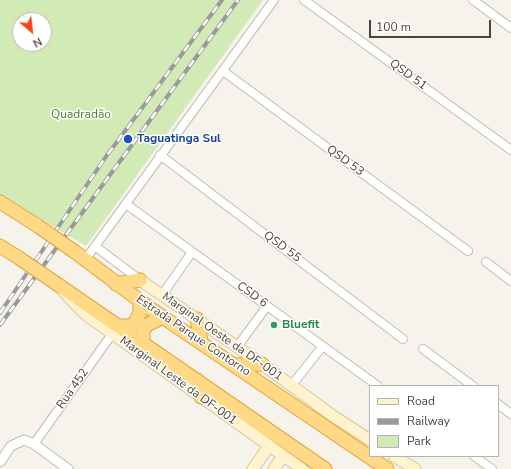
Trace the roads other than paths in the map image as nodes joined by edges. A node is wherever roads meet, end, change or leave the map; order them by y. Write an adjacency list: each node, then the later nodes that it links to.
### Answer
1 (274, 0): 5 (street)
2 (304, 0): 6 (street, QSD 51)
3 (473, 0): 4 (street)
4 (511, 28)
5 (223, 70): 7 (street); 12 (street, QSD 53)
6 (511, 150)
7 (160, 155): 9 (street); 25 (street, QSD 55)
8 (0, 202): 14 (highway, Estrada Parque Contorno, bridge)
9 (126, 204): 11 (street); 13 (street, CSD 6)
10 (0, 246): 24 (highway, bridge)
11 (95, 246): 14 (street); 16 (street, Marginal Oeste da DF-001)
12 (468, 251)
13 (192, 252): 19 (street); 21 (street, CSD 6)
14 (80, 256): 18 (highway, Estrada Parque Contorno)
15 (486, 262): 17 (street)
16 (140, 280): 18 (highway); 19 (main road, Marginal Oeste da DF-001)
17 (511, 281)
18 (116, 284): 20 (highway, Estrada Parque Contorno)
19 (162, 295): 23 (main road, Marginal Oeste da DF-001)
20 (140, 301): 22 (highway, Estrada Parque Contorno); 24 (highway)
21 (267, 306): 28 (street, CSD 6); 29 (street)
22 (163, 317): 26 (highway); 27 (highway, Estrada Parque Contorno)
23 (197, 319): 27 (highway); 29 (main road, Marginal Oeste da DF-001)
24 (116, 330): 26 (highway); 37 (main road, Marginal Leste da DF-001); 41 (street, Rua 452)
25 (404, 339)
26 (143, 342): 33 (highway)
27 (201, 342): 32 (highway, Estrada Parque Contorno)
28 (323, 346): 34 (street, CSD 6); 36 (street)
29 (237, 347): 31 (main road, Marginal Oeste da DF-001)
30 (423, 349): 35 (street)
31 (262, 364): 32 (highway); 36 (main road, Marginal Oeste da DF-001)
32 (236, 365): 44 (highway, Estrada Parque Contorno)
33 (197, 380): 37 (highway); 54 (highway)
34 (377, 385)
35 (472, 385)
36 (291, 386): 40 (main road, Marginal Oeste da DF-001)
37 (201, 397): 42 (main road, Marginal Leste da DF-001)
38 (499, 405): 39 (street)
39 (511, 414)
40 (369, 439)
41 (34, 444): 48 (street); 50 (street)
42 (269, 446): 43 (main road, Marginal Leste da DF-001); 51 (main road)
43 (283, 456): 52 (main road); 53 (main road, Marginal Leste da DF-001)
44 (369, 457)
45 (370, 457): 55 (highway, Estrada Parque Contorno)
46 (396, 457): 56 (main road)
47 (475, 457): 49 (street)
48 (0, 462)
49 (489, 468)
50 (68, 469)
51 (253, 469)
52 (274, 469)
53 (302, 469)
54 (326, 469)
55 (387, 469)
56 (415, 469)

